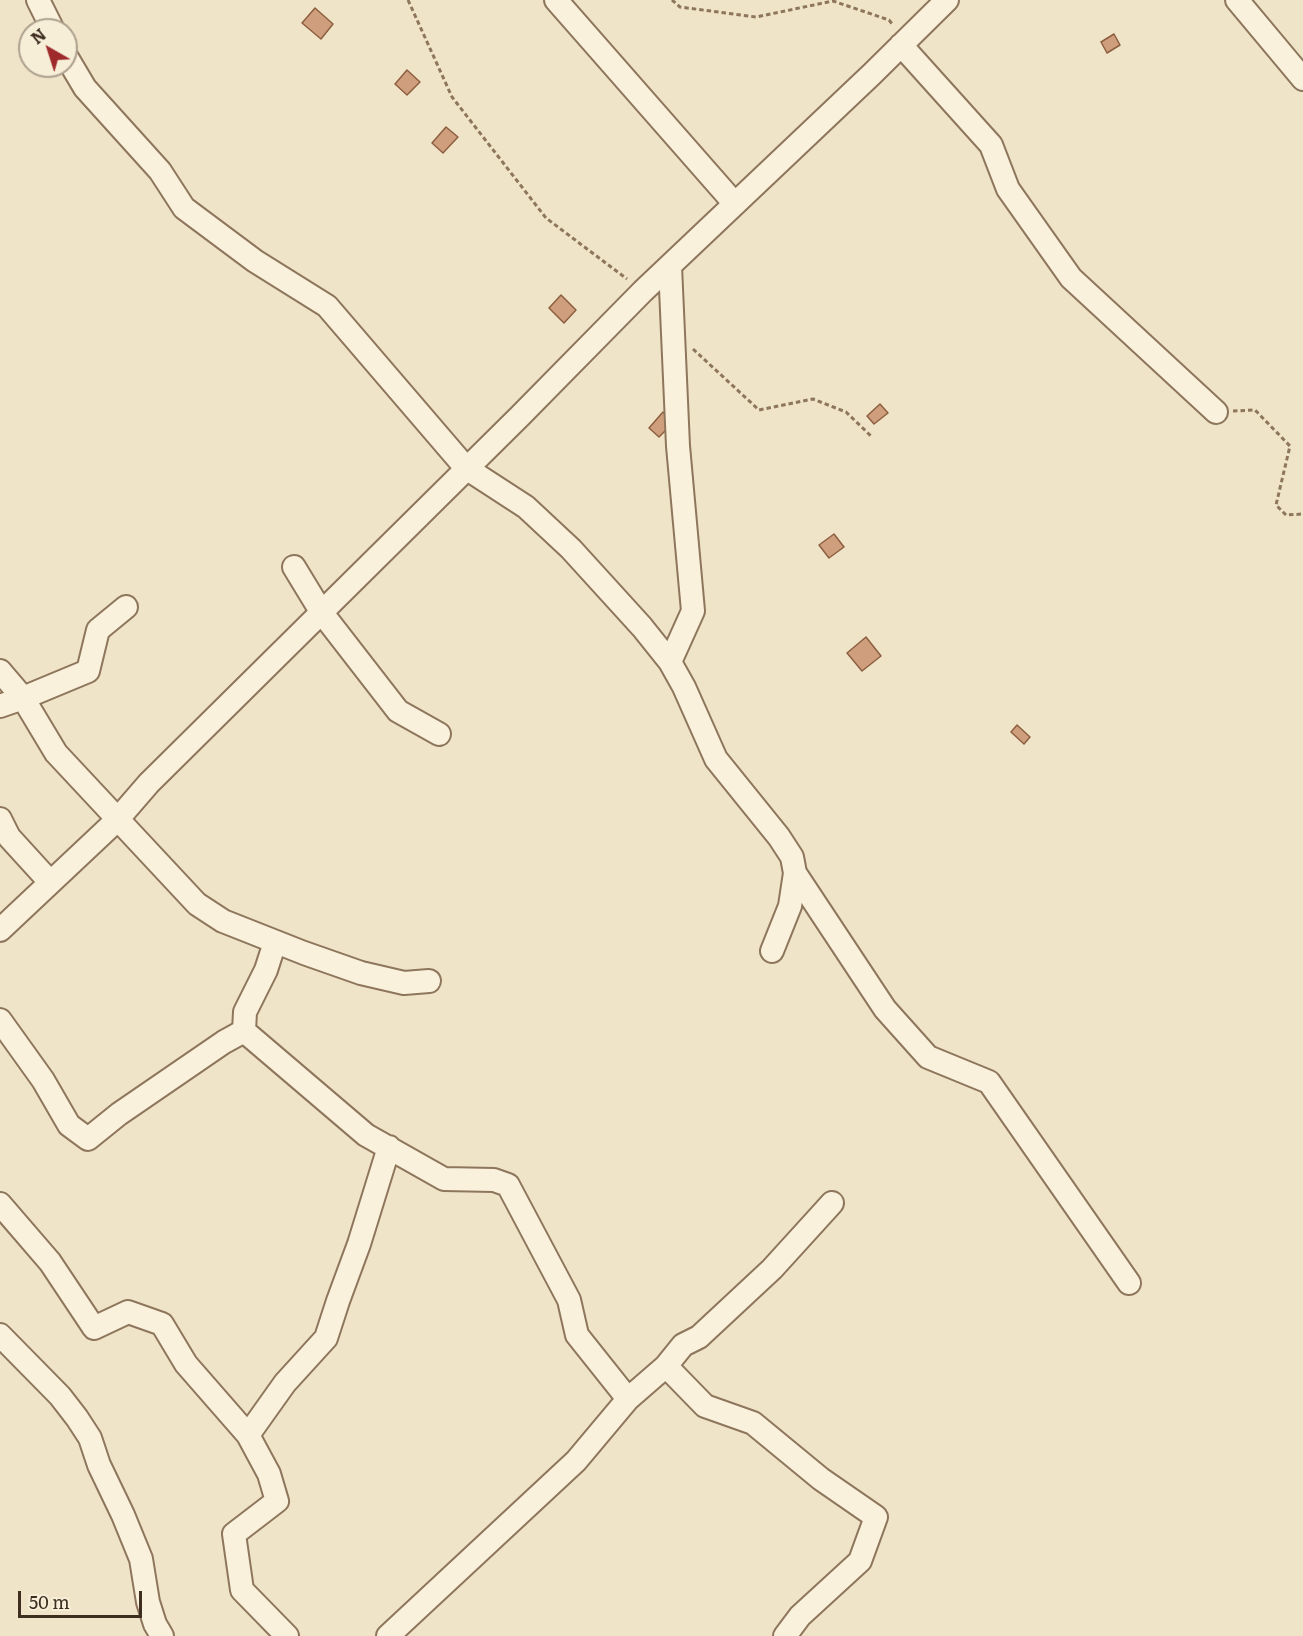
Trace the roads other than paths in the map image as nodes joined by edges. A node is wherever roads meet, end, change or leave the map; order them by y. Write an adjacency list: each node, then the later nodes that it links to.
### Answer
1 (38, 0): 5 (street)
2 (556, 0): 9 (street)
3 (947, 0): 6 (street)
4 (1237, 0): 8 (street)
5 (47, 18)
6 (904, 42): 9 (street); 11 (street)
7 (78, 76): 12 (street)
8 (1303, 79)
9 (735, 204): 10 (street)
10 (670, 266): 12 (street); 16 (street)
11 (1216, 411)
12 (466, 468): 15 (street); 16 (street)
13 (294, 567): 15 (street)
14 (126, 607): 18 (street)
15 (322, 613): 20 (street); 22 (street)
16 (670, 662): 23 (street)
17 (0, 671): 18 (street)
18 (23, 698): 19 (street); 22 (street)
19 (0, 706)
20 (438, 734)
21 (0, 819): 24 (street)
22 (117, 820): 24 (street); 26 (street)
23 (795, 873): 27 (street); 34 (street)
24 (50, 882): 25 (street)
25 (2, 923)
26 (275, 942): 28 (street); 30 (street)
27 (772, 951)
28 (429, 981)
29 (0, 1020): 30 (street)
30 (244, 1031): 31 (street)
31 (389, 1148): 37 (street); 38 (street)
32 (832, 1203): 36 (street)
33 (0, 1204): 38 (street)
34 (1129, 1283)
35 (0, 1335): 40 (street)
36 (666, 1366): 37 (street); 42 (street)
37 (628, 1399): 39 (street)
38 (248, 1435): 41 (street)
39 (392, 1635)
40 (162, 1636)
41 (287, 1636)
42 (785, 1636)

